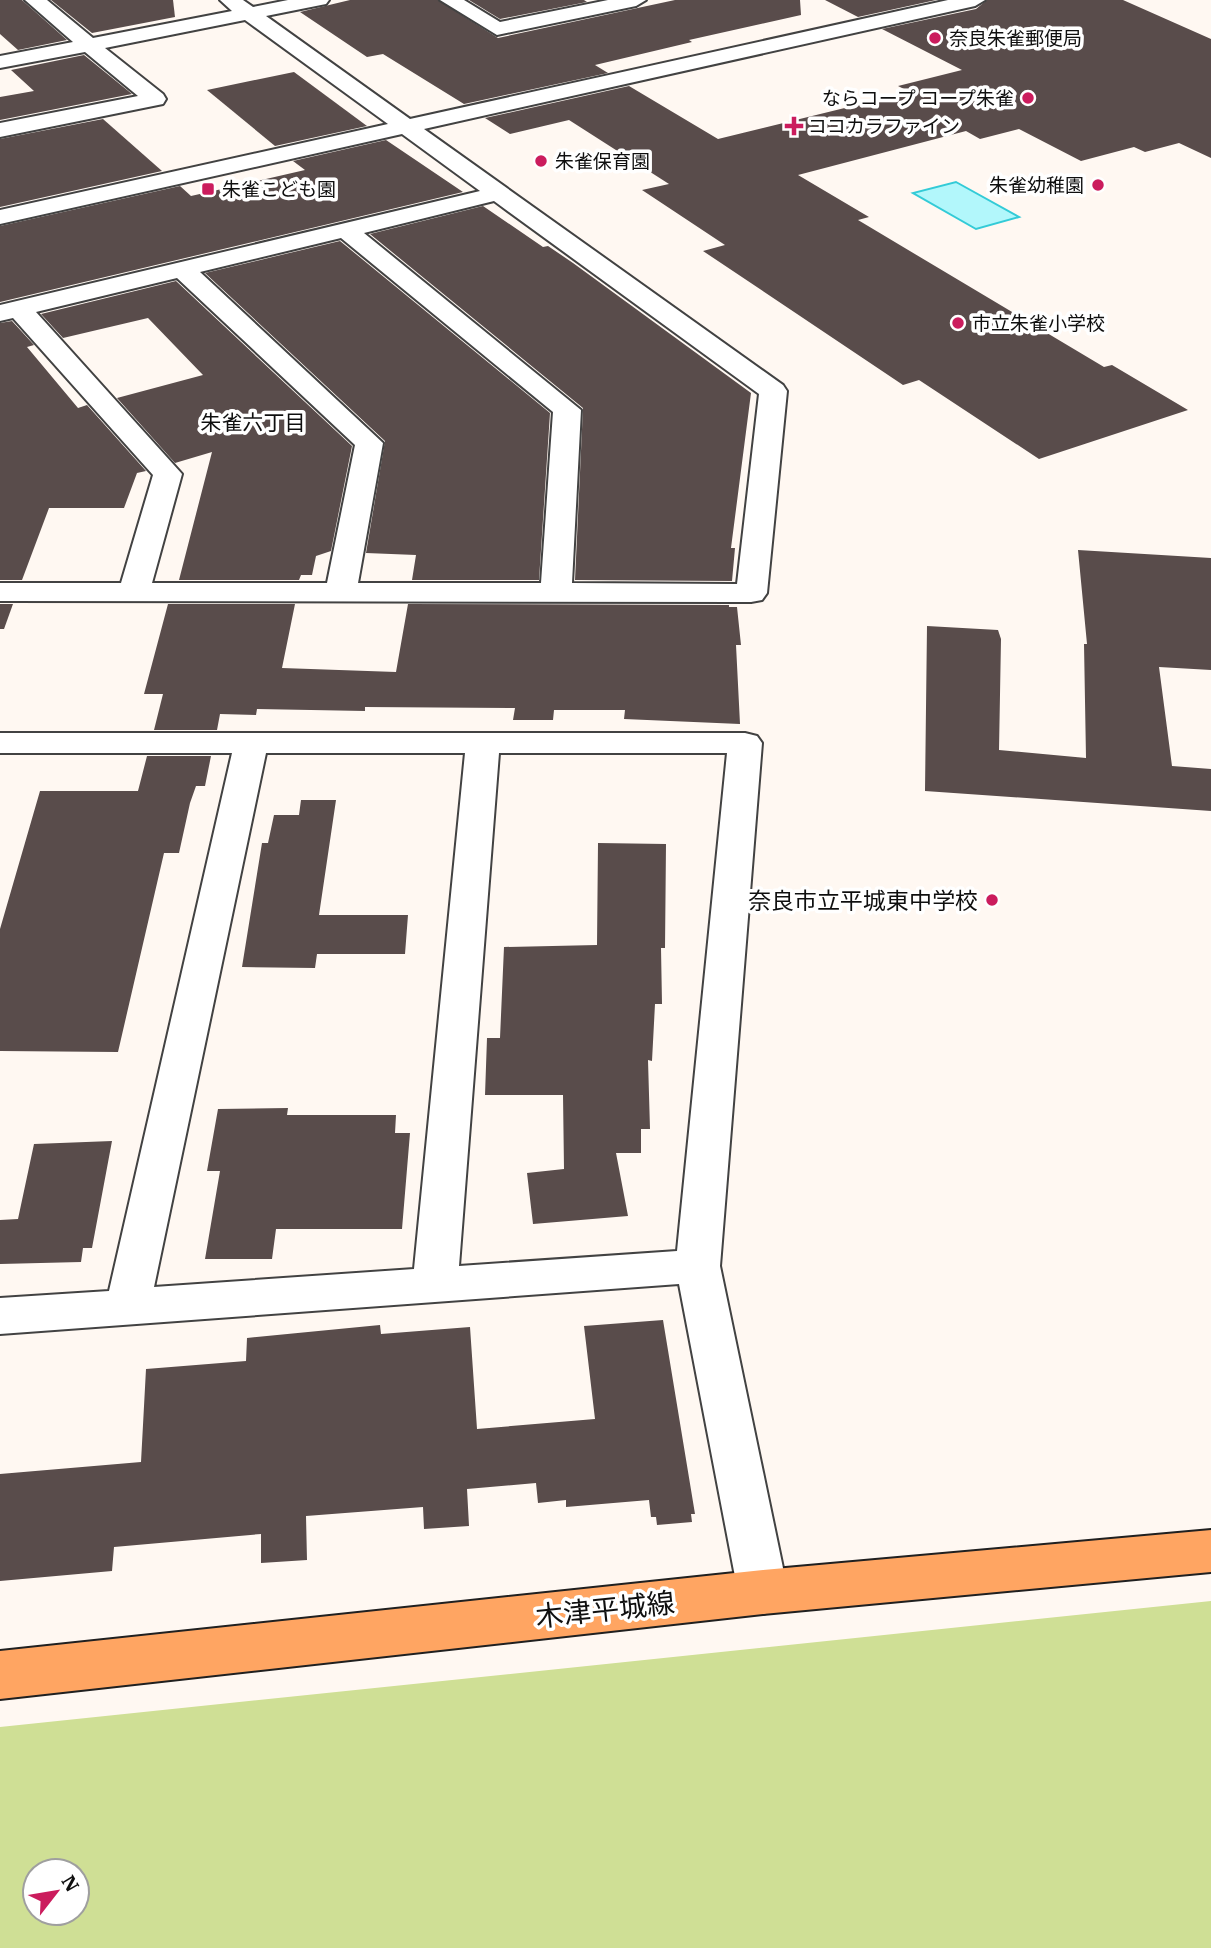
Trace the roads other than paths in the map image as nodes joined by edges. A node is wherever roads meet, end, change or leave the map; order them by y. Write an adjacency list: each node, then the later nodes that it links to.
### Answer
1 (35, 0): 8 (street)
2 (230, 0): 7 (street)
3 (319, 0): 7 (street)
4 (450, 0): 5 (street)
5 (636, 0)
6 (975, 0): 10 (street)
7 (250, 13): 8 (street); 10 (street)
8 (89, 45): 9 (street); 11 (street)
9 (0, 62)
10 (404, 126): 12 (street); 13 (street)
11 (0, 130)
12 (496, 194): 14 (street); 20 (street)
13 (0, 217)
14 (346, 230): 15 (street); 20 (street)
15 (182, 269): 16 (street); 19 (street)
16 (9, 311): 17 (street)
17 (134, 591): 18 (street); 19 (street)
18 (0, 592)
19 (341, 592): 20 (street)
20 (556, 593)
21 (483, 743): 23 (street); 24 (street); 25 (street)
22 (0, 744): 23 (street)
23 (251, 744): 26 (street)
24 (698, 1266): 25 (street); 29 (street)
25 (435, 1283): 26 (street)
26 (128, 1305): 27 (street)
27 (0, 1316)
28 (1211, 1551): 29 (main road, 木津平城線)
29 (763, 1592): 30 (main road, 木津平城線)
30 (0, 1675)

